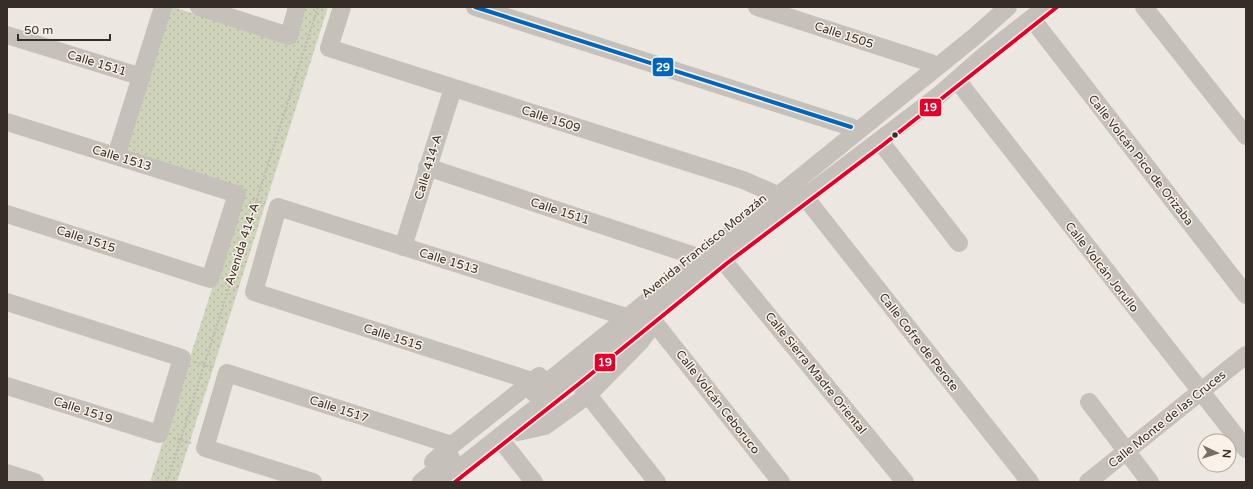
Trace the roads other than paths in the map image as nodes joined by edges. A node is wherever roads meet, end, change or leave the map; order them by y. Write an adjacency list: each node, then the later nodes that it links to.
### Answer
1 (164, 7): 15 (street)
2 (199, 7): 3 (street)
3 (296, 7)
4 (342, 7): 17 (street, Calle 1509)
5 (475, 7): 19 (street)
6 (757, 7): 14 (street, Calle 1505)
7 (995, 7): 14 (street, Avenida Francisco Morazán)
8 (1008, 7): 37 (street)
9 (1046, 7): 37 (street)
10 (1057, 7): 12 (street, Avenida Francisco Morazán)
11 (1144, 7): 20 (street)
12 (1036, 24): 16 (street, Avenida Francisco Morazán); 35 (street, Calle Volcán Pico de Orizaba)
13 (7, 35): 15 (street, Calle 1511)
14 (931, 63): 19 (street, Avenida Francisco Morazán)
15 (142, 77): 22 (street)
16 (960, 84): 21 (street, Avenida Francisco Morazán); 42 (street, Calle Volcán Jorullo)
17 (452, 88): 23 (street, Calle 414-A); 24 (street, Calle 1509)
18 (7, 122): 22 (street, Calle 1513)
19 (851, 127): 24 (street, Avenida Francisco Morazán)
20 (1246, 136)
21 (883, 144): 26 (street, Avenida Francisco Morazán); 29 (street)
22 (116, 156): 25 (street, Calle 1513)
23 (428, 167): 30 (street, Calle 414-A); 31 (street, Calle 1511)
24 (771, 192): 31 (street, Avenida Francisco Morazán)
25 (237, 194): 33 (street, Avenida 414-A)
26 (808, 201): 32 (street, Avenida Francisco Morazán); 59 (street, Calle Cofre de Perote)
27 (278, 207): 30 (street, Calle 1513); 34 (street, Avenida 414-A)
28 (7, 214): 33 (street, Calle 1515)
29 (959, 243)
30 (403, 247): 37 (street, Calle 1513)
31 (692, 254): 37 (street, Avenida Francisco Morazán)
32 (726, 264): 37 (street, Avenida Francisco Morazán); 58 (street, Calle Sierra Madre Oriental)
33 (210, 279)
34 (254, 292): 39 (street, Calle 1515)
35 (1246, 295)
36 (7, 302): 40 (street, Calle 1519)
37 (638, 319): 39 (street, Avenida Francisco Morazán); 41 (street, Avenida Francisco Morazán); 52 (street); 53 (street); 57 (street, Calle Volcán Ceboruco)
38 (1246, 355): 42 (street, Calle Monte de las Cruces)
39 (532, 381): 45 (street, Avenida Francisco Morazán)
40 (7, 386)
41 (584, 389): 44 (street, Avenida Francisco Morazán); 56 (street)
42 (1200, 392): 46 (street, Calle Volcán Jorullo); 47 (street, Calle Monte de las Cruces)
43 (1089, 402): 47 (street)
44 (504, 444): 54 (street, Avenida Francisco Morazán); 55 (street)
45 (452, 445): 50 (street, Calle 1517); 51 (street, Avenida Francisco Morazán)
46 (1246, 449)
47 (1127, 452): 60 (street, Calle Monte de las Cruces); 61 (street)
48 (7, 473): 49 (street)
49 (35, 482)
50 (313, 482)
51 (410, 482)
52 (421, 482)
53 (442, 482)
54 (455, 482)
55 (534, 482)
56 (657, 482)
57 (781, 482)
58 (905, 482)
59 (1030, 482)
60 (1088, 482)
61 (1150, 482)

